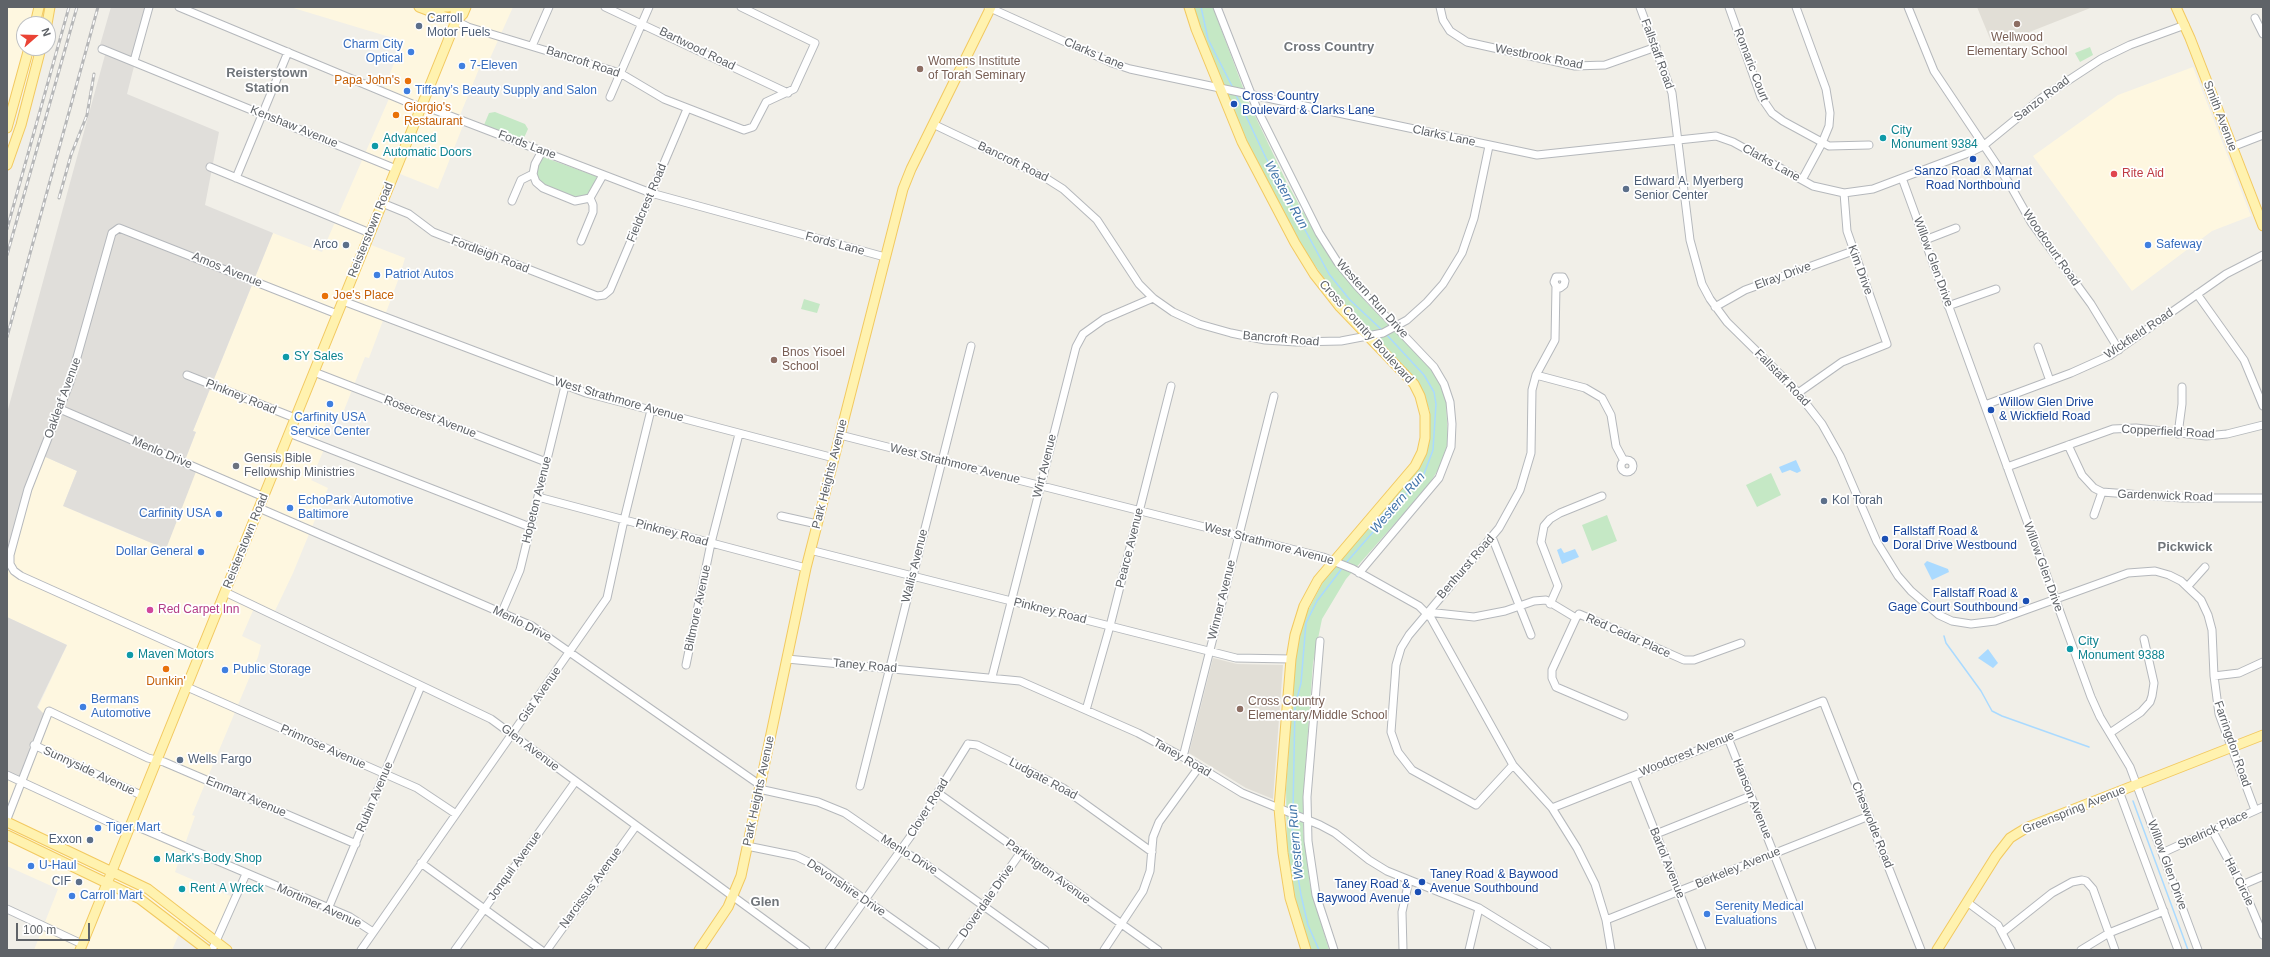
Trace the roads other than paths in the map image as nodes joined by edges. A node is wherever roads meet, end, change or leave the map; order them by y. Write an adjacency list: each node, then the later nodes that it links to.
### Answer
1 (149, 7): 32 (street)
2 (179, 7): 29 (street, Fords Lane)
3 (419, 7): 22 (main road)
4 (439, 7): 5 (main road)
5 (448, 7)
6 (457, 7): 22 (main road, Reisterstown Road)
7 (466, 7): 22 (main road, Reisterstown Road)
8 (549, 7): 26 (street)
9 (604, 7): 23 (street, Bartwood Road)
10 (649, 7): 23 (street)
11 (741, 7): 35 (street)
12 (990, 7): 34 (street, Clarks Lane); 41 (main road, Park Heights Avenue)
13 (1189, 7): 34 (main road, Cross Country Boulevard)
14 (1216, 7): 36 (street, Western Run Drive)
15 (1440, 7): 27 (street, Westbrook Road)
16 (1640, 7): 27 (street, Fallstaff Road)
17 (1729, 7): 45 (street, Romaric Court)
18 (1796, 7): 45 (street)
19 (1908, 7): 48 (street, Woodcourt Road)
20 (2176, 7): 24 (main road, Smith Avenue)
21 (2255, 18): 25 (street)
22 (456, 21): 26 (street, Bancroft Road); 38 (main road, Reisterstown Road)
23 (642, 23): 33 (street); 35 (street, Bartwood Road)
24 (2185, 25): 48 (street, Sanzo Road); 49 (main road, Smith Avenue)
25 (2263, 34)
26 (532, 46): 33 (street, Bancroft Road)
27 (1656, 47): 44 (street, Fallstaff Road)
28 (102, 49): 32 (street, Kenshaw Avenue)
29 (288, 52): 38 (street, Fords Lane); 40 (street)
30 (27, 56): 42 (main road)
31 (39, 56): 51 (main road)
32 (134, 61): 40 (street, Kenshaw Avenue)
33 (620, 73): 37 (street); 39 (street, Bancroft Road)
34 (1224, 89): 36 (street, Clarks Lane); 83 (main road, Cross Country Boulevard)
35 (788, 93): 39 (street, Bancroft Road)
36 (1251, 95): 47 (street, Clarks Lane); 82 (street, Western Run Drive)
37 (610, 97)
38 (421, 106): 50 (street, Fords Lane); 53 (main road, Reisterstown Road)
39 (687, 109): 60 (street, Fieldcrest Road)
40 (263, 114): 53 (street, Kenshaw Avenue); 56 (street)
41 (933, 124): 72 (main road, Park Heights Avenue); 77 (street, Bancroft Road)
42 (7, 128)
43 (2263, 135): 49 (street)
44 (1677, 140): 47 (street, Clarks Lane); 58 (street, Clarks Lane); 80 (street, Fallstaff Road)
45 (1822, 143): 46 (street, Romaric Court); 58 (street)
46 (1869, 145)
47 (1490, 146): 82 (street, Bancroft Road)
48 (1983, 146): 57 (street, Sanzo Road); 86 (street, Woodcourt Road)
49 (2232, 147): 64 (main road, Smith Avenue)
50 (542, 151): 54 (street); 55 (street, Fords Lane)
51 (7, 166)
52 (210, 167): 56 (street)
53 (396, 169): 63 (main road, Reisterstown Road)
54 (533, 174): 61 (street); 62 (street)
55 (603, 175): 60 (street, Fords Lane); 61 (street)
56 (236, 178): 67 (street)
57 (1902, 178): 59 (street, Clarks Lane); 68 (street, Willow Glen Drive)
58 (1802, 180): 59 (street, Clarks Lane)
59 (1844, 193): 70 (street, Kim Drive)
60 (651, 194): 72 (street, Fords Lane); 76 (street, Fieldcrest Road)
61 (590, 198): 69 (street)
62 (512, 201)
63 (382, 202): 67 (main road, Reisterstown Road); 76 (street, Fordleigh Road)
64 (2263, 226)
65 (1956, 228): 68 (street)
66 (116, 229): 81 (street, Amos Avenue); 98 (street, Oakleaf Avenue)
67 (370, 233): 78 (main road, Reisterstown Road)
68 (1925, 240): 79 (street, Willow Glen Drive)
69 (581, 241)
70 (1853, 251): 80 (street, Elray Drive); 94 (street, Kim Drive)
71 (2263, 255): 75 (street, Wickfield Road)
72 (885, 258): 105 (main road, Park Heights Avenue)
73 (1556, 286): 89 (street, Benhurst Road)
74 (1996, 289): 79 (street)
75 (2197, 294): 86 (street, Wickfield Road); 97 (street)
76 (604, 295)
77 (1153, 298): 83 (street, Bancroft Road); 112 (street, Wirt Avenue)
78 (343, 301): 81 (main road, Reisterstown Road); 91 (street, West Strathmore Avenue)
79 (1948, 306): 96 (street, Willow Glen Drive)
80 (1715, 307): 94 (street, Fallstaff Road)
81 (337, 314): 87 (main road, Reisterstown Road)
82 (1397, 327): 83 (street, Bancroft Road); 132 (street, Western Run Drive)
83 (1373, 336): 129 (main road, Cross Country Boulevard)
84 (971, 346): 108 (street, Wallis Avenue)
85 (2038, 347): 90 (street)
86 (2119, 350): 90 (street, Wickfield Road)
87 (314, 372): 100 (main road, Reisterstown Road); 110 (street, Rosecrest Avenue)
88 (187, 375): 100 (street, Pinkney Road)
89 (1536, 375): 109 (street); 126 (street, Benhurst Road)
90 (2050, 381): 96 (street, Wickfield Road)
91 (565, 386): 99 (street, West Strathmore Avenue); 110 (street, Hopeton Avenue)
92 (1171, 386): 119 (street, Pearce Avenue)
93 (2182, 387): 104 (street)
94 (1798, 393): 136 (street, Fallstaff Road)
95 (1274, 396): 125 (street, Winner Avenue)
96 (1984, 405): 111 (street, Willow Glen Drive)
97 (2263, 406)
98 (60, 409): 115 (street, Menlo Drive); 150 (street, Oakleaf Avenue)
99 (651, 410): 103 (street, West Strathmore Avenue); 122 (street, Gist Avenue)
100 (295, 418): 102 (main road, Reisterstown Road)
101 (2263, 425): 104 (street, Copperfield Road)
102 (289, 433): 115 (main road, Reisterstown Road); 124 (street)
103 (739, 434): 107 (street, West Strathmore Avenue); 127 (street, Biltmore Avenue)
104 (2178, 434): 106 (street, Copperfield Road)
105 (840, 435): 107 (main road, Park Heights Avenue); 108 (street, West Strathmore Avenue)
106 (2068, 445): 111 (street, Copperfield Road); 113 (street, Gardenwick Road)
107 (834, 458): 123 (main road, Park Heights Avenue)
108 (941, 460): 112 (street, West Strathmore Avenue); 133 (street, Wallis Avenue)
109 (1624, 461)
110 (546, 462): 116 (street, Hopeton Avenue)
111 (2007, 467): 136 (street, Willow Glen Drive)
112 (1040, 486): 119 (street, West Strathmore Avenue); 137 (street, Wirt Avenue)
113 (2102, 492): 117 (street, Gardenwick Road); 120 (street)
114 (1602, 496): 138 (street)
115 (264, 497): 118 (main road, Reisterstown Road)
116 (538, 497): 122 (street, Pinkney Road); 124 (street, Hopeton Avenue)
117 (2263, 498)
118 (259, 508): 135 (main road, Reisterstown Road); 140 (street, Menlo Drive)
119 (1139, 511): 125 (street, West Strathmore Avenue); 143 (street, Pearce Avenue)
120 (2094, 515)
121 (781, 516): 123 (street)
122 (624, 520): 127 (street, Pinkney Road); 149 (street, Gist Avenue)
123 (817, 524): 128 (main road, Park Heights Avenue)
124 (530, 527): 140 (street, Hopeton Avenue)
125 (1238, 536): 129 (street, West Strathmore Avenue); 148 (street, Winner Avenue)
126 (1492, 537): 139 (street); 141 (street, Benhurst Road)
127 (711, 543): 131 (street, Pinkney Road); 154 (street, Biltmore Avenue)
128 (810, 550): 131 (main road, Park Heights Avenue); 133 (street, Pinkney Road)
129 (1337, 562): 132 (street, West Strathmore Avenue); 152 (main road, Cross Country Boulevard)
130 (2205, 567): 134 (street)
131 (806, 568): 151 (main road, Park Heights Avenue)
132 (1356, 571): 141 (street, West Strathmore Avenue)
133 (912, 577): 137 (street, Pinkney Road); 155 (street, Wallis Avenue)
134 (2188, 586): 136 (street, Farringdon Road); 156 (street, Farringdon Road)
135 (225, 592): 150 (main road, Reisterstown Road); 158 (street, Glen Avenue)
136 (2055, 599): 163 (street, Willow Glen Drive)
137 (1011, 601): 143 (street, Pinkney Road); 157 (street, Wirt Avenue)
138 (1550, 604): 139 (street, Red Cedar Place); 142 (street, Red Cedar Place)
139 (1520, 606): 141 (street, Red Cedar Place); 144 (street)
140 (502, 612): 149 (street, Menlo Drive)
141 (1427, 612): 172 (street, West Strathmore Avenue); 172 (street, Benhurst Road)
142 (1576, 618): 147 (street, Red Cedar Place); 162 (street)
143 (1110, 626): 148 (street, Pinkney Road); 161 (street, Pearce Avenue)
144 (1531, 635)
145 (2144, 639): 163 (street)
146 (1320, 641): 192 (street)
147 (1741, 643)
148 (1210, 650): 152 (street, Pinkney Road); 170 (street, Winner Avenue)
149 (570, 652): 164 (street, Gist Avenue); 181 (street, Menlo Drive)
150 (199, 656): 159 (main road, Reisterstown Road)
151 (787, 659): 155 (street, Taney Road); 181 (main road, Park Heights Avenue)
152 (1291, 660): 188 (main road, Cross Country Boulevard)
153 (2263, 662): 156 (street)
154 (686, 665)
155 (889, 668): 157 (street, Taney Road); 180 (street, Wallis Avenue)
156 (2214, 676): 169 (street, Farringdon Road)
157 (992, 678): 161 (street, Taney Road)
158 (421, 686): 164 (street, Glen Avenue); 174 (street, Rubin Avenue)
159 (186, 687): 171 (main road, Reisterstown Road); 174 (street, Primrose Avenue)
160 (1823, 701): 166 (street, Woodcrest Avenue); 191 (street, Cheswolde Road)
161 (1086, 710): 170 (street, Taney Road)
162 (1624, 716)
163 (2110, 733): 179 (street, Willow Glen Drive)
164 (512, 735): 178 (street, Glen Avenue); 190 (street, Gist Avenue)
165 (2263, 735): 169 (main road, Greenspring Avenue)
166 (1728, 738): 176 (street, Woodcrest Avenue); 185 (street, Hanson Avenue)
167 (967, 741): 183 (street, Clover Road); 204 (street, Ludgate Road)
168 (34, 745): 171 (street, Emmart Avenue); 177 (street); 184 (street, Sunnyside Avenue)
169 (2231, 747): 179 (main road, Greenspring Avenue); 189 (street, Farringdon Road)
170 (1183, 757): 173 (street, Taney Road)
171 (157, 760): 184 (main road, Reisterstown Road); 200 (street, Emmart Avenue)
172 (1513, 765): 187 (street, West Strathmore Avenue)
173 (1199, 767): 188 (street, Taney Road); 204 (street)
174 (385, 774): 190 (street, Primrose Avenue); 200 (street, Rubin Avenue)
175 (7, 775): 177 (street, Mortimer Avenue)
176 (1633, 776): 187 (street, Woodcrest Avenue); 198 (street, Bartol Avenue)
177 (22, 782): 193 (street); 196 (street, Mortimer Avenue)
178 (576, 782): 195 (street, Glen Avenue); 222 (street, Jonquil Avenue)
179 (2137, 784): 182 (main road, Greenspring Avenue); 205 (street, Willow Glen Drive)
180 (860, 786)
181 (760, 787): 201 (main road, Park Heights Avenue); 202 (street, Menlo Drive)
182 (2119, 791): 217 (main road, Greenspring Avenue); 223 (street, Willow Glen Drive)
183 (938, 793): 202 (street, Clover Road); 203 (street, Parkington Avenue)
184 (143, 796): 196 (main road, Reisterstown Road)
185 (1751, 796): 198 (street); 206 (street, Hanson Avenue)
186 (2263, 807): 189 (street, Shelrick Place)
187 (1552, 808): 224 (street, West Strathmore Avenue)
188 (1283, 810): 192 (street, Taney Road); 246 (main road, Cross Country Boulevard)
189 (2255, 810): 197 (street, Shelrick Place)
190 (456, 814): 207 (street, Gist Avenue)
191 (1869, 816): 206 (street, Berkeley Avenue); 254 (street, Cheswolde Road)
192 (1303, 817): 211 (street, Taney Road); 247 (street)
193 (7, 819)
194 (7, 822): 208 (main road)
195 (636, 826): 215 (street, Glen Avenue); 237 (street, Narcissus Avenue)
196 (130, 827): 208 (main road, Reisterstown Road); 209 (street, Mortimer Avenue)
197 (2212, 830): 205 (street, Shelrick Place); 213 (street, Hal Circle)
198 (1656, 834): 214 (street, Bartol Avenue)
199 (7, 835): 212 (main road)
200 (356, 844): 221 (street, Rubin Avenue)
201 (747, 846): 215 (main road, Park Heights Avenue); 216 (street, Devonshire Drive)
202 (901, 850): 216 (street, Clover Road); 218 (street, Menlo Drive)
203 (1021, 852): 218 (street, Doverdale Drive); 225 (street, Parkington Avenue)
204 (1152, 852): 225 (street)
205 (2162, 853): 260 (street, Willow Glen Drive)
206 (1774, 854): 214 (street, Berkeley Avenue); 253 (street, Hanson Avenue)
207 (421, 863): 222 (street); 226 (street, Gist Avenue)
208 (112, 871): 212 (main road, Reisterstown Road); 230 (main road)
209 (246, 874): 221 (street, Mortimer Avenue); 230 (street)
210 (2263, 876): 213 (street)
211 (1409, 881): 219 (street, Taney Road); 248 (street)
212 (107, 882): 231 (main road, Reisterstown Road); 232 (main road)
213 (2242, 886): 229 (street, Hal Circle)
214 (1679, 892): 224 (street, Berkeley Avenue); 252 (street, Bartol Avenue)
215 (733, 898): 238 (main road, Park Heights Avenue); 239 (street, Glen Avenue)
216 (865, 899): 240 (street, Clover Road); 241 (street, Devonshire Drive)
217 (1967, 902): 227 (street); 255 (main road, Greenspring Avenue)
218 (983, 906): 242 (street, Doverdale Drive); 243 (street, Menlo Drive)
219 (1478, 908): 249 (street); 250 (street, Taney Road)
220 (7, 909): 231 (street)
221 (328, 909): 226 (street, Mortimer Avenue)
222 (484, 909): 235 (street, Jonquil Avenue); 236 (street)
223 (2164, 911): 228 (street); 259 (street, Willow Glen Drive)
224 (1606, 920): 251 (street, West Strathmore Avenue)
225 (1122, 924): 244 (street); 245 (street, Parkington Avenue)
226 (373, 932): 234 (street, Gist Avenue)
227 (2003, 932): 228 (street); 256 (street)
228 (2109, 933): 257 (street); 258 (street)
229 (2263, 935)
230 (214, 946): 233 (main road)
231 (81, 947)
232 (207, 950)
233 (227, 950)
234 (361, 950)
235 (455, 950)
236 (542, 950)
237 (547, 950)
238 (699, 950)
239 (806, 950)
240 (829, 950)
241 (936, 950)
242 (952, 950)
243 (1045, 950)
244 (1104, 950)
245 (1158, 950)
246 (1306, 950)
247 (1334, 950)
248 (1403, 950)
249 (1469, 950)
250 (1547, 950)
251 (1611, 950)
252 (1702, 950)
253 (1812, 950)
254 (1921, 950)
255 (1936, 950)
256 (2011, 950)
257 (2081, 950)
258 (2115, 950)
259 (2178, 950)
260 (2198, 950)

